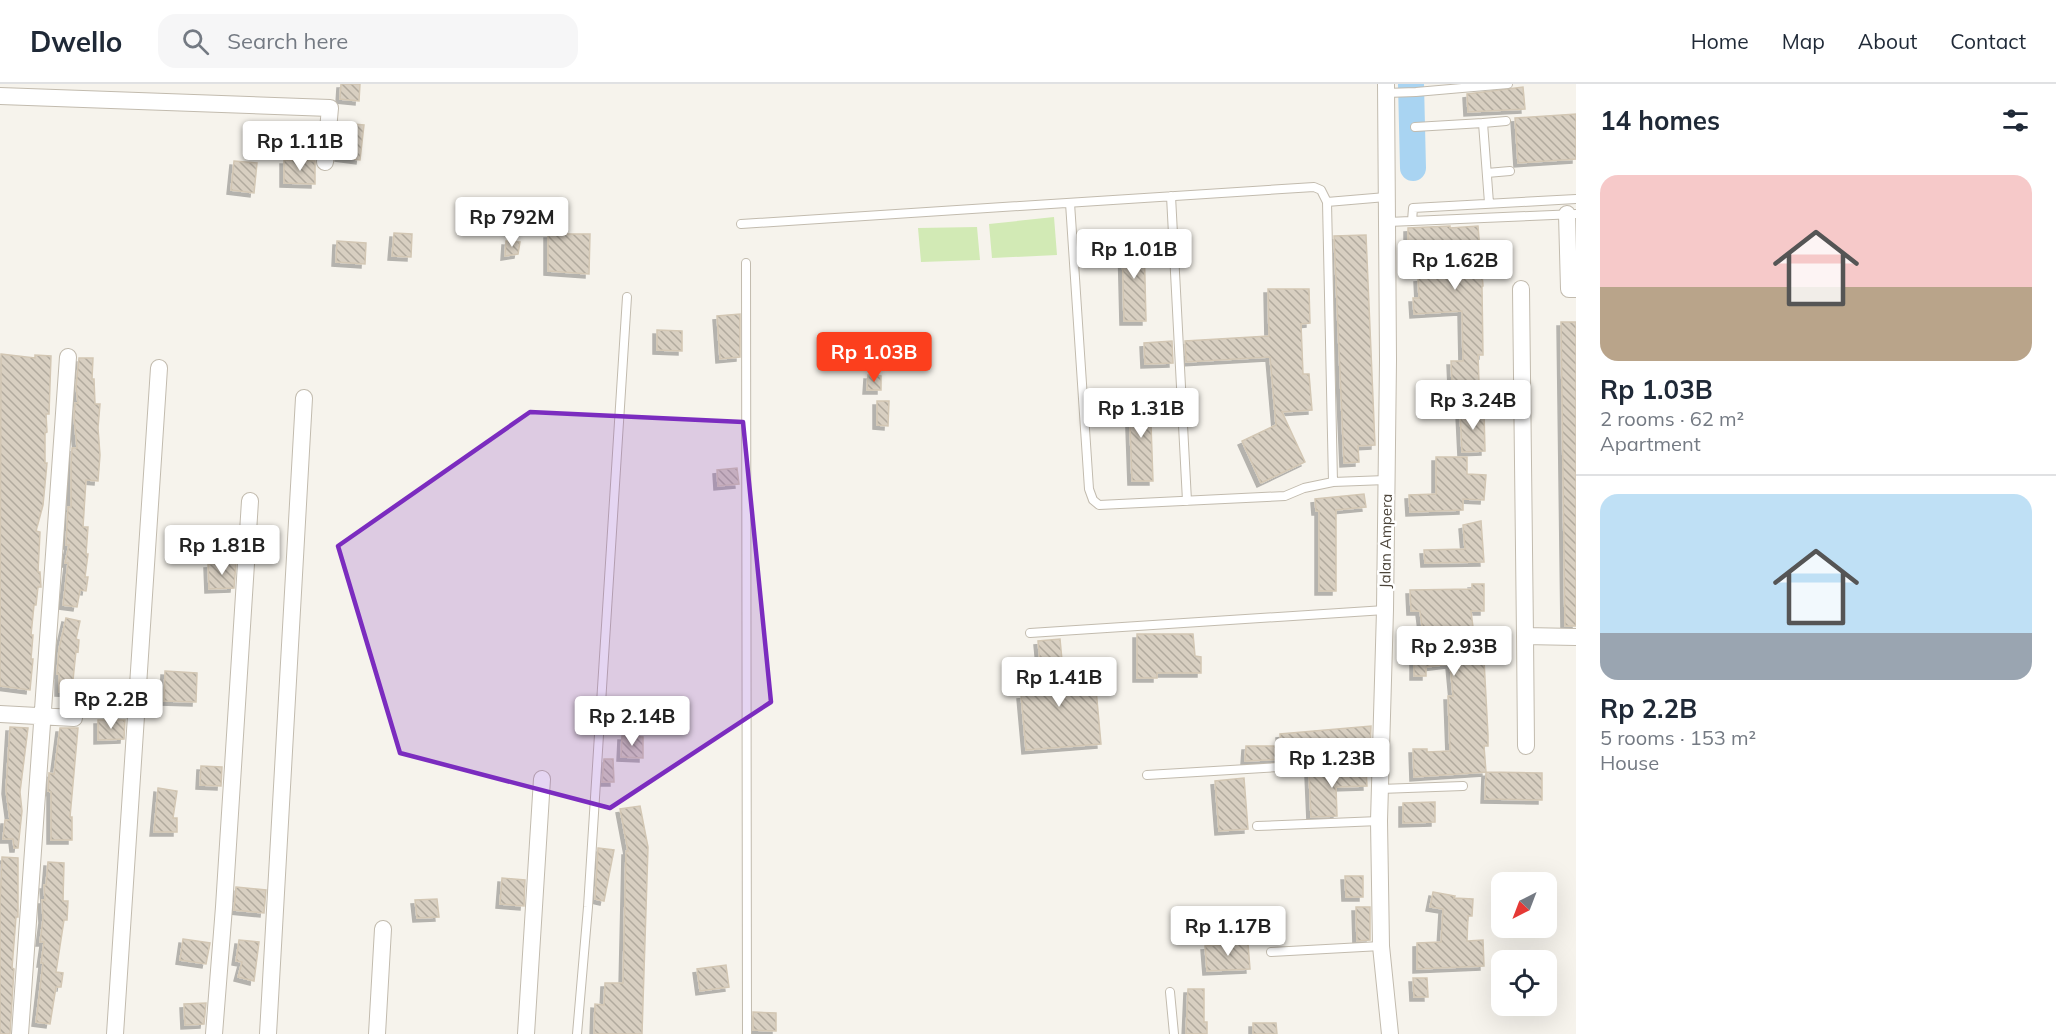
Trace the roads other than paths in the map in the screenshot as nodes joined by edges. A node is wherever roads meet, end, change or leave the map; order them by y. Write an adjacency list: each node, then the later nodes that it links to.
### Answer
1 (1508, 84): 2 (lane)
2 (1389, 90): 11 (street, Jalan Ampera)
3 (0, 96): 7 (street)
4 (1506, 121): 5 (lane)
5 (1483, 123): 6 (lane); 9 (lane)
6 (1415, 127)
7 (325, 162)
8 (1510, 171): 9 (lane)
9 (1487, 173): 15 (lane)
10 (1171, 196): 13 (lane); 14 (lane); 30 (lane)
11 (1386, 196): 13 (lane); 18 (street, Jalan Ampera)
12 (1576, 199): 15 (lane)
13 (1327, 202): 28 (lane)
14 (1070, 203): 19 (lane); 30 (lane)
15 (1489, 203): 17 (lane)
16 (1571, 214): 17 (lane); 22 (street)
17 (1412, 221): 18 (lane)
18 (1388, 222): 27 (street, Jalan Ampera)
19 (741, 224)
20 (746, 263): 57 (lane)
21 (1521, 289): 33 (street)
22 (1576, 289)
23 (627, 297): 56 (lane)
24 (68, 357): 36 (street)
25 (159, 368): 51 (street)
26 (304, 398): 53 (street)
27 (1386, 480): 28 (lane); 31 (street, Jalan Ampera)
28 (1332, 482): 30 (lane)
29 (250, 501): 52 (street)
30 (1187, 501)
31 (1385, 610): 32 (lane); 39 (street, Jalan Ampera)
32 (1030, 633)
33 (1525, 636): 34 (street); 38 (street)
34 (1576, 637)
35 (0, 714): 36 (street)
36 (41, 716): 37 (street); 50 (street)
37 (74, 718)
38 (1526, 746)
39 (1380, 761): 40 (lane); 43 (street, Jalan Ampera)
40 (1147, 775)
41 (542, 779): 55 (street)
42 (1463, 786): 43 (lane)
43 (1380, 789): 44 (street, Jalan Ampera)
44 (1379, 821): 45 (lane); 47 (street, Jalan Ampera)
45 (1257, 826)
46 (383, 929): 54 (street)
47 (1381, 946): 48 (lane); 59 (street, Jalan Ampera)
48 (1271, 952)
49 (1170, 992): 58 (lane)
50 (20, 1034)
51 (115, 1034)
52 (213, 1034)
53 (268, 1034)
54 (377, 1034)
55 (526, 1034)
56 (577, 1034)
57 (747, 1034)
58 (1174, 1034)
59 (1390, 1034)

